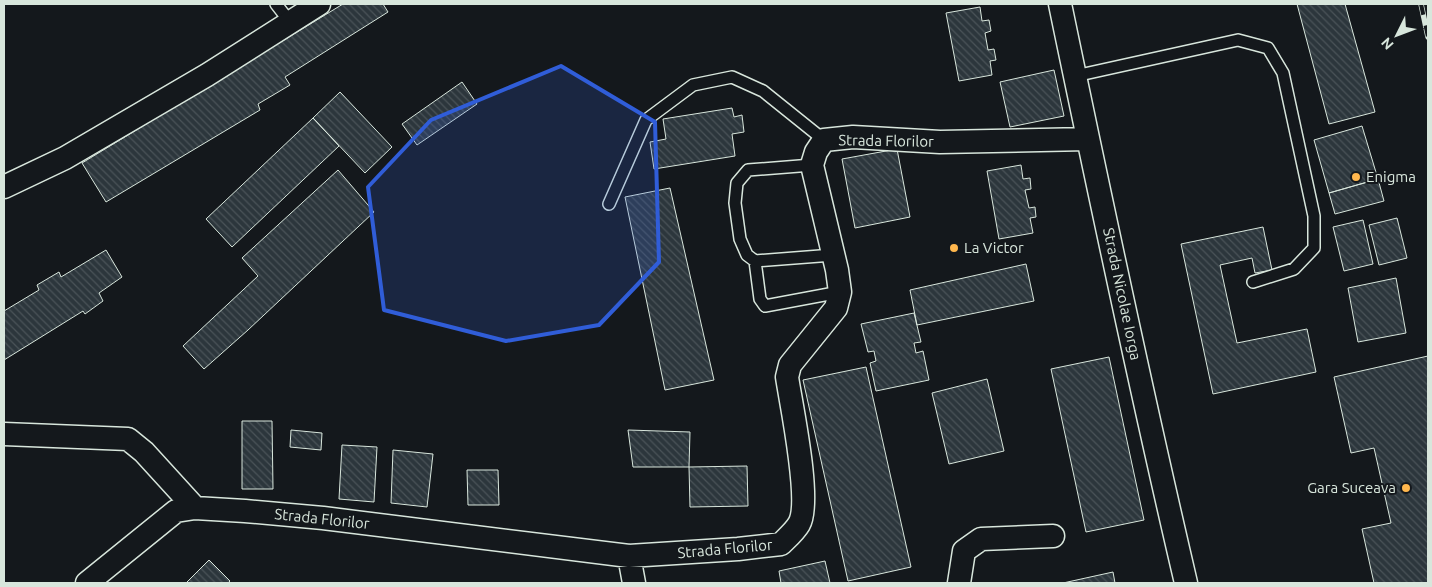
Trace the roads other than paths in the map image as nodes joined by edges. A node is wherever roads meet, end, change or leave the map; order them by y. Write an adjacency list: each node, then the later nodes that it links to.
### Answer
1 (276, 4): 4 (lane)
2 (319, 4): 4 (street)
3 (1060, 4): 5 (street, Strada Nicolae Iorga)
4 (290, 22): 9 (street)
5 (1075, 76): 6 (street, Strada Nicolae Iorga); 13 (lane)
6 (1088, 139): 7 (street, Strada Florilor); 22 (street, Strada Nicolae Iorga)
7 (824, 140): 8 (street, Strada Florilor); 10 (lane)
8 (812, 165): 11 (street); 12 (lane)
9 (4, 188)
10 (609, 204)
11 (833, 254): 12 (lane); 14 (street)
12 (755, 261): 14 (lane)
13 (1253, 282)
14 (840, 292): 18 (street, Strada Florilor)
15 (4, 434): 16 (street)
16 (195, 508): 18 (street, Strada Florilor); 19 (street, Strada Florilor)
17 (1053, 536): 21 (street)
18 (629, 556): 20 (street)
19 (87, 583)
20 (634, 583)
21 (959, 583)
22 (1186, 583)

